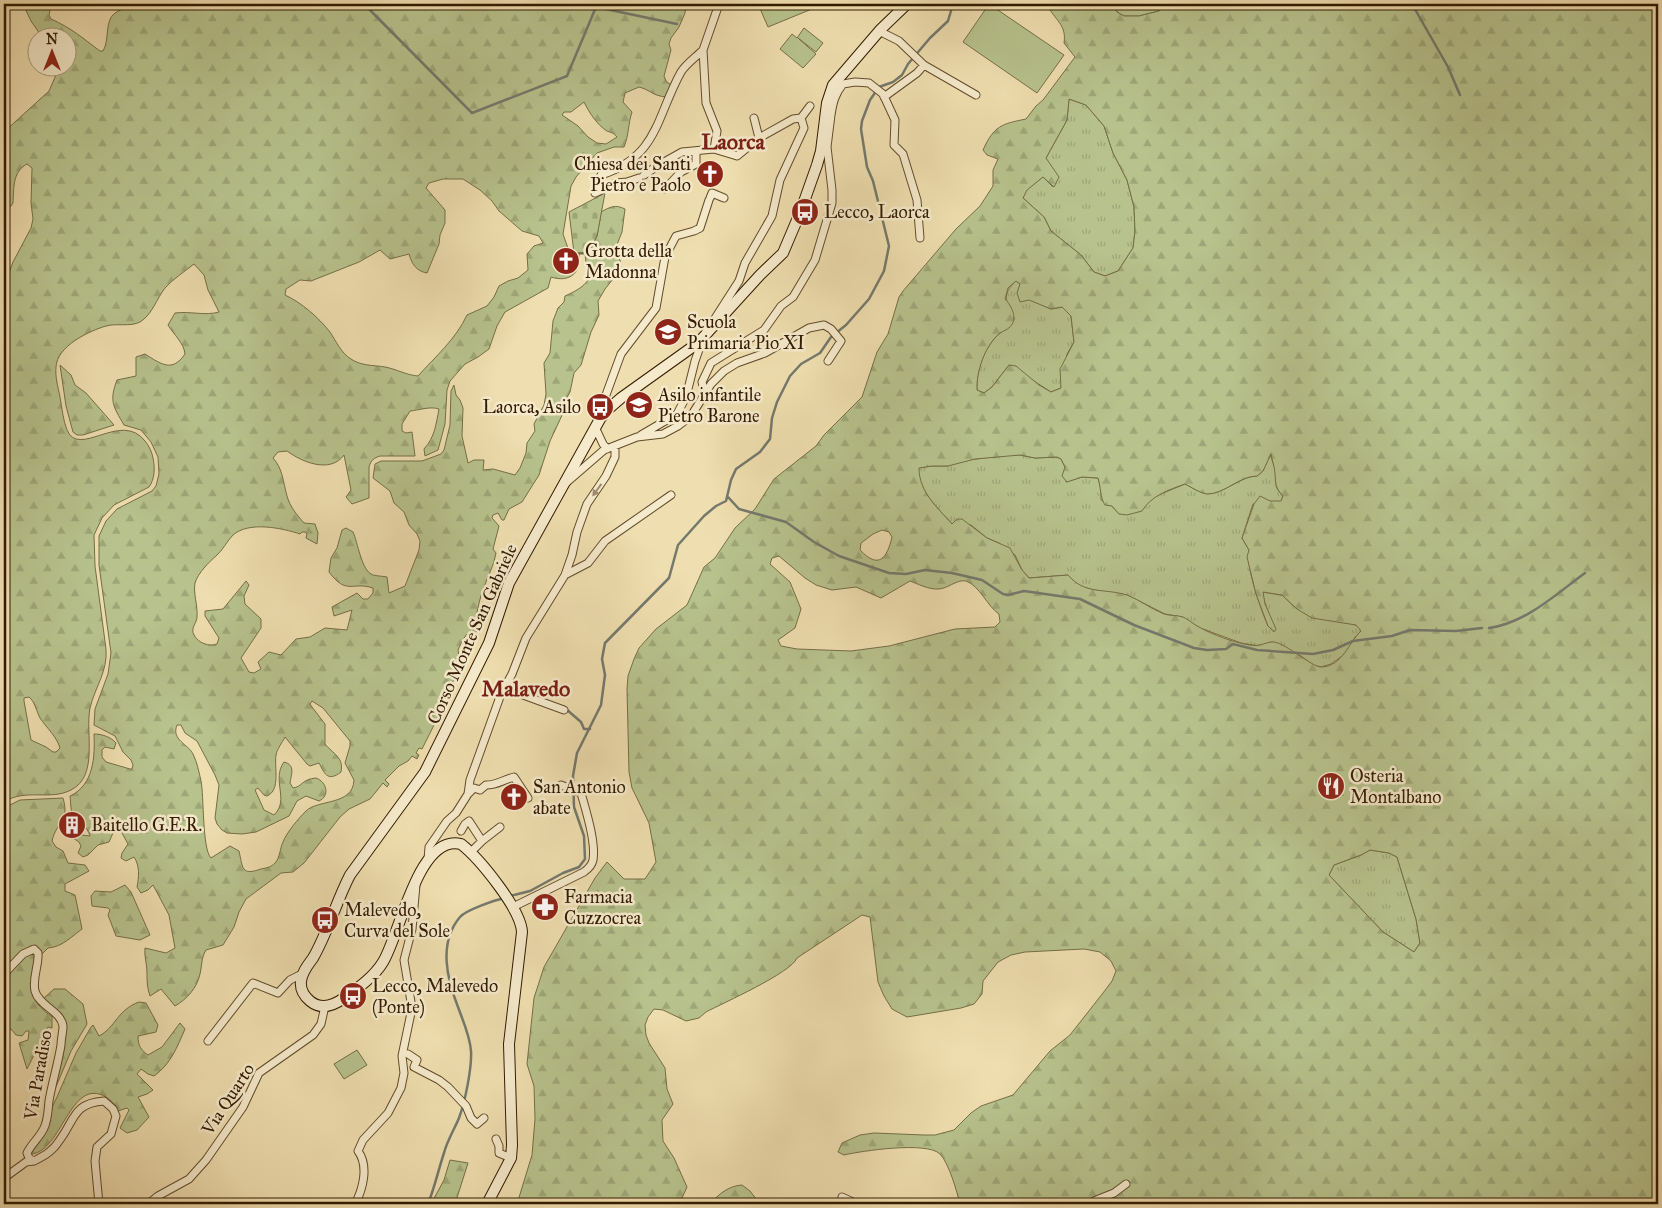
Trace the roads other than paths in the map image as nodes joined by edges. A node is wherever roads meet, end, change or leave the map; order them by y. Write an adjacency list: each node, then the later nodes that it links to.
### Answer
1 (719, 4): 4 (street)
2 (907, 4): 3 (main road, Corso Monte San Gabriele)
3 (879, 32): 5 (street); 9 (main road, Corso Monte San Gabriele)
4 (703, 50): 13 (street); 14 (street)
5 (924, 65): 6 (street); 7 (street)
6 (976, 94)
7 (883, 95): 9 (street); 17 (street)
8 (810, 106): 11 (street)
9 (828, 114): 20 (main road, Corso Monte San Gabriele); 22 (street)
10 (754, 118): 12 (street)
11 (801, 118): 12 (street); 20 (street)
12 (759, 138): 13 (street)
13 (714, 149): 14 (street)
14 (696, 152): 15 (street)
15 (665, 189)
16 (724, 198): 23 (street)
17 (920, 238)
18 (805, 326): 19 (street)
19 (828, 327): 21 (street); 22 (street)
20 (704, 337): 23 (main road, Corso Monte San Gabriele); 25 (street)
21 (828, 361)
22 (705, 394): 25 (street)
23 (606, 411): 24 (main road, Corso Monte San Gabriele)
24 (595, 427): 27 (street); 28 (main road, Corso Monte San Gabriele)
25 (637, 437): 26 (street)
26 (615, 446): 27 (street); 30 (street, one-way to 30)
27 (606, 449): 28 (street)
28 (561, 487): 44 (main road, Corso Monte San Gabriele)
29 (670, 495): 30 (street)
30 (565, 576): 31 (street)
31 (506, 686): 32 (street); 34 (street)
32 (564, 710)
33 (564, 786): 42 (street)
34 (468, 794): 35 (street); 36 (street)
35 (528, 798)
36 (456, 813): 38 (street); 40 (street)
37 (500, 827): 38 (street)
38 (482, 841): 39 (street)
39 (470, 853): 40 (main road); 42 (main road)
40 (428, 860): 41 (main road)
41 (416, 882): 45 (main road); 57 (street)
42 (513, 907): 50 (main road)
43 (4, 974): 51 (street, Via Paradiso)
44 (302, 974): 45 (main road); 46 (street)
45 (325, 1006): 56 (street, Via Quarto)
46 (208, 1041)
47 (408, 1054): 48 (street)
48 (484, 1118)
49 (496, 1139): 50 (street)
50 (511, 1158): 58 (main road)
51 (34, 1161): 52 (street, Via Paradiso); 55 (street, Via Paradiso)
52 (4, 1178)
53 (1126, 1184): 60 (street)
54 (842, 1197): 59 (street)
55 (99, 1204)
56 (148, 1204)
57 (355, 1204)
58 (488, 1204)
59 (857, 1204)
60 (1091, 1204)

